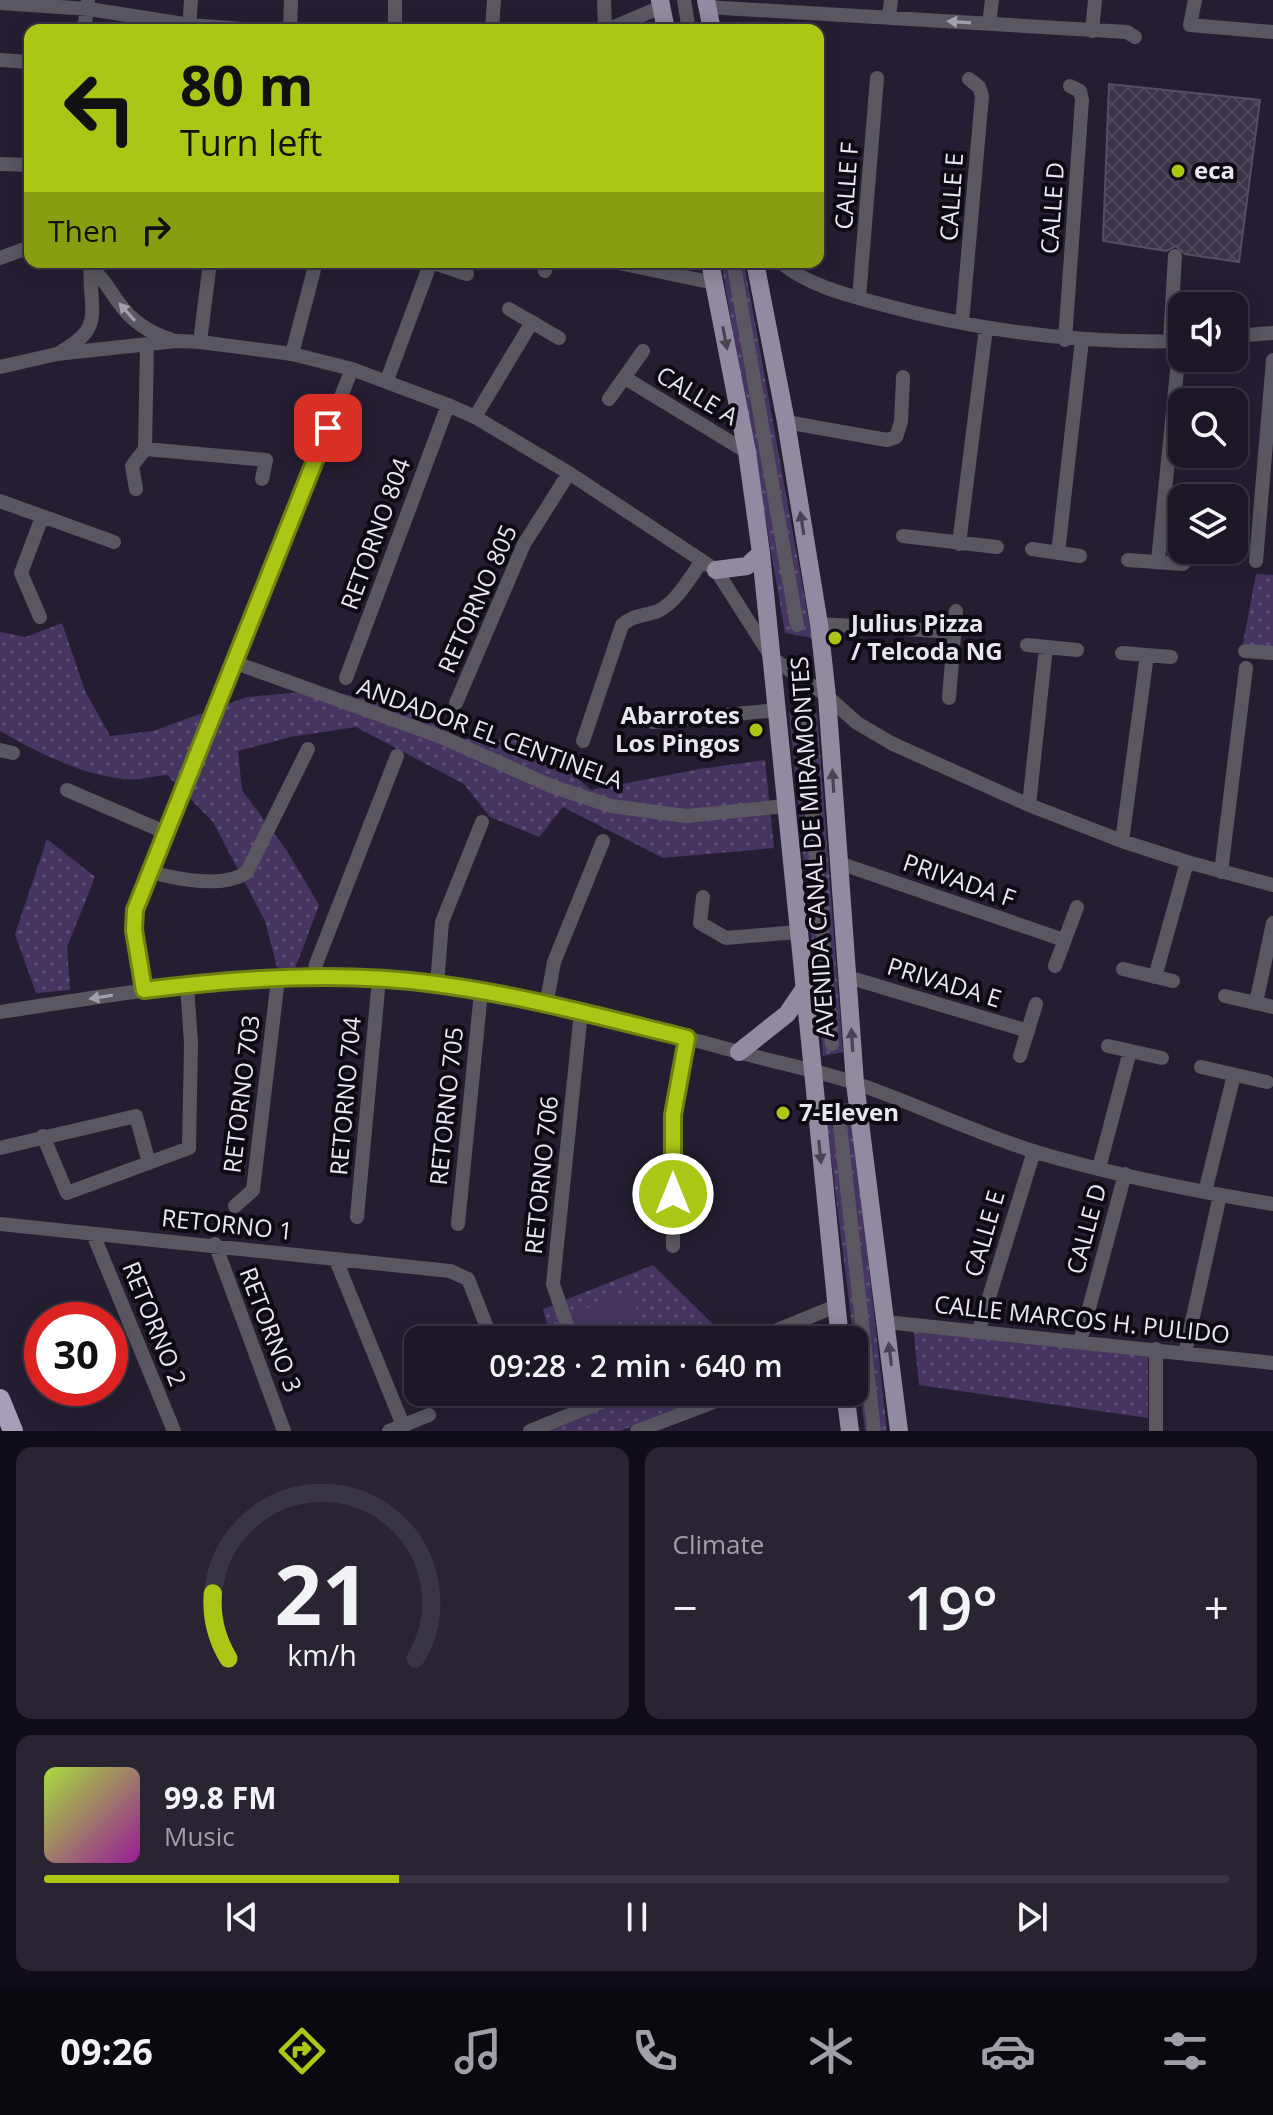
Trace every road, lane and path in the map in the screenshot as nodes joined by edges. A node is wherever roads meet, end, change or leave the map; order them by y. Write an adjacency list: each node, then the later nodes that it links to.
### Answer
1 (191, 0): 19 (street)
2 (291, 0): 20 (street)
3 (395, 0): 21 (street)
4 (494, 0): 22 (street)
5 (604, 0): 23 (street)
6 (684, 0): 26 (street)
7 (891, 0): 16 (street)
8 (992, 0): 28 (street)
9 (1095, 0): 29 (street)
10 (1195, 0): 30 (street)
11 (0, 3): 12 (street)
12 (88, 4): 17 (street); 18 (street)
13 (661, 4): 24 (street); 25 (main road)
14 (707, 4): 15 (street); 27 (main road)
15 (782, 5): 16 (street)
16 (889, 17): 28 (street, one-way to 16)
17 (85, 24)
18 (176, 24)
19 (189, 24)
20 (290, 24)
21 (395, 24)
22 (492, 24)
23 (606, 24)
24 (619, 24)
25 (665, 24)
26 (688, 24)
27 (711, 24)
28 (989, 24): 29 (street)
29 (1092, 31): 31 (street)
30 (1273, 32)
31 (1135, 37)
32 (0, 60): 33 (street)
33 (24, 62)
34 (877, 78): 56 (street, CALLE F)
35 (969, 79): 59 (street, CALLE E)
36 (1070, 86): 64 (street, CALLE D)
37 (0, 164): 38 (street)
38 (24, 165)
39 (24, 249): 41 (street)
40 (1175, 256): 55 (street)
41 (0, 258)
42 (90, 268): 71 (street)
43 (93, 268): 66 (street, one-way to 43)
44 (209, 268): 68 (street)
45 (314, 268): 72 (street)
46 (429, 268): 79 (street)
47 (449, 268): 53 (street)
48 (643, 268): 54 (street)
49 (711, 268): 54 (main road, AVENIDA CANAL DE MIRAMONTES)
50 (734, 268): 107 (street)
51 (756, 268): 83 (main road, AVENIDA CANAL DE MIRAMONTES)
52 (788, 268): 56 (street)
53 (467, 274)
54 (714, 283): 85 (main road, AVENIDA CANAL DE MIRAMONTES, one-way to 85)
55 (1176, 292)
56 (859, 298): 59 (street)
57 (509, 309): 58 (street)
58 (532, 322): 63 (street); 82 (street)
59 (962, 323): 60 (street)
60 (986, 328): 64 (street); 93 (street)
61 (1273, 333): 62 (street)
62 (1248, 335)
63 (559, 338)
64 (1065, 340): 65 (street)
65 (1082, 340): 67 (street); 97 (street)
66 (176, 341): 68 (street); 69 (street)
67 (1168, 341)
68 (200, 342): 72 (street)
69 (147, 344): 71 (street); 84 (street)
70 (643, 351): 78 (street, CALLE A)
71 (57, 354): 74 (street)
72 (292, 354): 75 (street)
73 (1273, 360): 101 (street)
74 (0, 367)
75 (352, 369): 79 (street); 118 (street)
76 (1175, 372): 100 (street)
77 (903, 377): 83 (street)
78 (625, 378): 80 (street, CALLE A); 85 (street, CALLE A)
79 (387, 380): 81 (street)
80 (609, 399)
81 (448, 405): 82 (street); 120 (street, RETORNO 804)
82 (475, 417): 86 (street)
83 (786, 422): 106 (main road, AVENIDA CANAL DE MIRAMONTES, one-way to 83)
84 (145, 449): 87 (street); 88 (street)
85 (747, 452): 96 (main road, AVENIDA CANAL DE MIRAMONTES)
86 (569, 473): 103 (street); 123 (street, RETORNO 805)
87 (262, 479)
88 (136, 489)
89 (0, 501): 90 (street)
90 (42, 517): 92 (street); 105 (street)
91 (903, 536): 93 (street)
92 (114, 542)
93 (959, 544): 94 (street)
94 (997, 547)
95 (1032, 549): 97 (street)
96 (761, 553): 103 (main road); 117 (main road, AVENIDA CANAL DE MIRAMONTES)
97 (1058, 553): 98 (street)
98 (1080, 556)
99 (1128, 560): 100 (street)
100 (1158, 561): 102 (street)
101 (1256, 561)
102 (1168, 562)
103 (709, 566): 117 (street); 127 (street)
104 (956, 611): 108 (street)
105 (40, 617)
106 (819, 624): 108 (street); 121 (main road, AVENIDA CANAL DE MIRAMONTES)
107 (797, 625)
108 (955, 632): 122 (street)
109 (1027, 645): 110 (street)
110 (1046, 647): 111 (street); 131 (street)
111 (1077, 650)
112 (1245, 651): 114 (street)
113 (1122, 653): 115 (street)
114 (1273, 653)
115 (1147, 655): 116 (street); 136 (street)
116 (1171, 657)
117 (772, 658): 121 (street); 124 (main road, AVENIDA CANAL DE MIRAMONTES)
118 (233, 662): 132 (street, ANDADOR EL CENTINELA); 134 (street)
119 (1246, 668): 140 (street)
120 (346, 678)
121 (827, 696): 131 (street); 138 (main road, AVENIDA CANAL DE MIRAMONTES, one-way to 121)
122 (949, 698)
123 (456, 703)
124 (777, 710): 125 (street); 132 (main road, AVENIDA CANAL DE MIRAMONTES)
125 (653, 722)
126 (804, 722): 169 (street)
127 (583, 741)
128 (308, 749): 139 (street)
129 (397, 756): 152 (street)
130 (67, 790): 134 (street)
131 (1029, 805): 136 (street)
132 (786, 806): 145 (main road, AVENIDA CANAL DE MIRAMONTES)
133 (482, 822): 155 (street)
134 (167, 833): 139 (street)
135 (603, 841): 163 (street)
136 (1122, 841): 137 (street)
137 (1187, 862): 140 (street); 150 (street)
138 (839, 863): 146 (street, PRIVADA F); 149 (main road, AVENIDA CANAL DE MIRAMONTES)
139 (151, 872): 158 (street)
140 (1221, 872): 141 (street)
141 (1273, 885)
142 (703, 897): 145 (street)
143 (1077, 907): 146 (street)
144 (1273, 923): 161 (street)
145 (798, 932): 157 (main road, AVENIDA CANAL DE MIRAMONTES)
146 (1064, 940): 147 (street)
147 (1055, 966)
148 (1123, 969): 150 (street)
149 (848, 977): 167 (street, PRIVADA E); 179 (main road, AVENIDA CANAL DE MIRAMONTES, one-way to 149)
150 (1155, 977): 154 (street)
151 (278, 979): 152 (street); 156 (street); 189 (street, RETORNO 703)
152 (314, 979): 153 (street)
153 (379, 979): 155 (street); 190 (street, RETORNO 704)
154 (1173, 981)
155 (437, 984): 159 (street)
156 (187, 985): 158 (street); 184 (street)
157 (804, 989): 172 (main road); 176 (main road, AVENIDA CANAL DE MIRAMONTES)
158 (144, 990): 165 (street, one-way to 165)
159 (481, 992): 163 (street); 192 (street, RETORNO 705)
160 (1225, 996): 161 (street)
161 (1256, 1003): 164 (street)
162 (1036, 1004): 167 (street, PRIVADA E)
163 (546, 1006): 166 (street)
164 (1273, 1007)
165 (0, 1012)
166 (581, 1012): 168 (street); 200 (street, RETORNO 706)
167 (1028, 1031): 173 (street, PRIVADA E)
168 (687, 1038): 172 (street); 195 (street)
169 (832, 1044)
170 (1108, 1046): 171 (street)
171 (1130, 1051): 174 (street); 185 (street)
172 (739, 1052): 176 (street)
173 (1020, 1056)
174 (1162, 1058)
175 (1201, 1067): 177 (street)
176 (811, 1072): 179 (street); 197 (main road, AVENIDA CANAL DE MIRAMONTES, one-way to 197)
177 (1234, 1075): 178 (street); 187 (street)
178 (1267, 1082)
179 (855, 1083): 183 (street); 198 (main road, AVENIDA CANAL DE MIRAMONTES)
180 (839, 1116): 220 (street)
181 (43, 1136): 182 (street); 184 (street); 184 (street)
182 (0, 1148)
183 (1034, 1151): 185 (street); 203 (street, CALLE E)
184 (149, 1163)
185 (1099, 1168): 186 (street)
186 (1125, 1174): 187 (street); 204 (street, CALLE D)
187 (1212, 1194): 188 (street); 206 (street)
188 (1273, 1204)
189 (235, 1206)
190 (357, 1217)
191 (0, 1224): 193 (street, RETORNO 1)
192 (458, 1224)
193 (93, 1234): 194 (street, RETORNO 1); 215 (street, RETORNO 2)
194 (215, 1244): 196 (street, RETORNO 1); 216 (street, RETORNO 3)
195 (673, 1246)
196 (336, 1260): 199 (street, RETORNO 1); 213 (street)
197 (836, 1306): 201 (street); 202 (main road, AVENIDA CANAL DE MIRAMONTES)
198 (886, 1322): 203 (street, CALLE MARCOS H. PULIDO); 221 (main road, AVENIDA CANAL DE MIRAMONTES, one-way to 198)
199 (486, 1326)
200 (567, 1326)
201 (787, 1326)
202 (838, 1326)
203 (979, 1330): 204 (street, CALLE MARCOS H. PULIDO)
204 (1080, 1342): 205 (street, CALLE MARCOS H. PULIDO)
205 (1156, 1349): 206 (street, CALLE MARCOS H. PULIDO); 222 (street)
206 (1185, 1353): 207 (street, CALLE MARCOS H. PULIDO)
207 (1273, 1363)
208 (0, 1399): 214 (highway)
209 (592, 1406): 217 (street)
210 (703, 1406): 218 (street)
211 (847, 1406): 219 (main road)
212 (429, 1415): 213 (street)
213 (396, 1428)
214 (13, 1431)
215 (174, 1431)
216 (284, 1431)
217 (530, 1431)
218 (637, 1431)
219 (850, 1431)
220 (874, 1431)
221 (899, 1431)
222 (1156, 1431)

